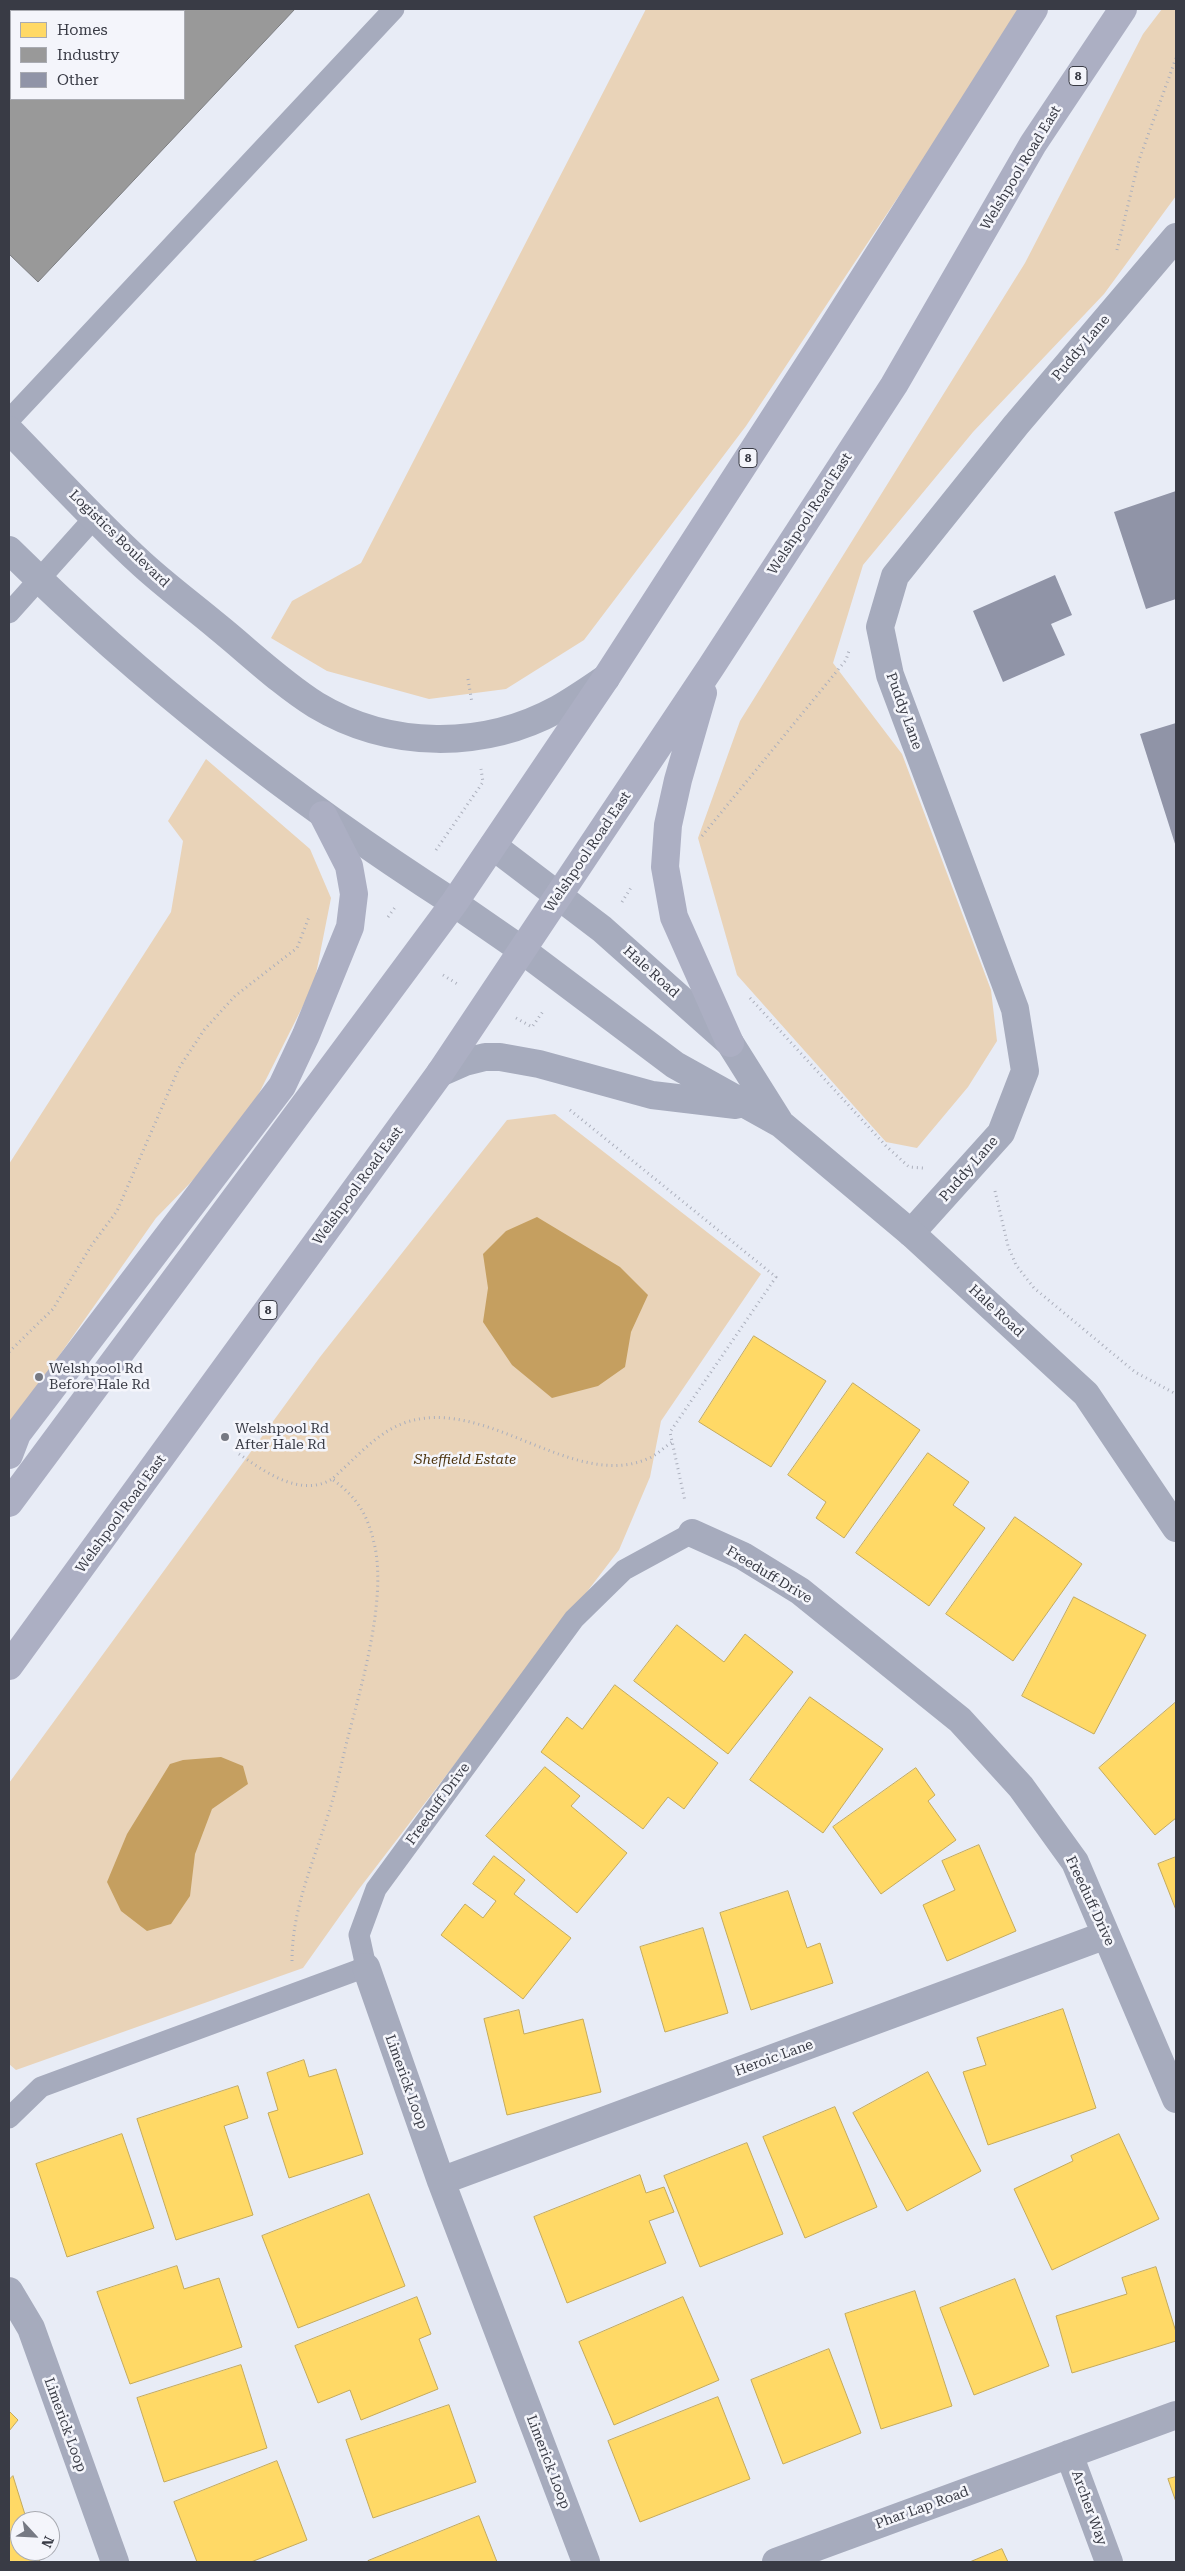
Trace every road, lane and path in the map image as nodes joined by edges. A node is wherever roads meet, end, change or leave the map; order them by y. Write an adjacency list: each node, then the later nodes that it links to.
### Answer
1 (394, 9): 5 (lane)
2 (1034, 9): 12 (highway, 8)
3 (1123, 9): 11 (highway, Welshpool Road East / 8)
4 (1176, 237): 24 (street, Puddy Lane)
5 (9, 420)
6 (9, 430): 7 (street, Logistics Boulevard)
7 (95, 517): 9 (lane); 12 (street, Logistics Boulevard)
8 (9, 550): 9 (street)
9 (39, 580): 10 (lane); 13 (street, Hale Road)
10 (9, 613)
11 (711, 667): 15 (highway, Welshpool Road East / 8); 19 (highway)
12 (606, 678): 14 (highway, 8)
13 (323, 815): 16 (street, Hale Road); 30 (highway)
14 (493, 846): 15 (street, Hale Road); 16 (highway, 8)
15 (559, 894): 18 (highway, Welshpool Road East / 8); 19 (street, Hale Road)
16 (454, 903): 18 (street, Hale Road); 32 (highway, 8)
17 (309, 917): 26 (path)
18 (522, 950): 20 (highway, Welshpool Road East / 8); 22 (street, Hale Road)
19 (730, 1043): 23 (street, Hale Road)
20 (440, 1073): 22 (street); 35 (highway, Welshpool Road East / 8)
21 (565, 1106): 28 (path)
22 (750, 1107): 23 (street, Hale Road)
23 (781, 1124): 25 (street, Hale Road)
24 (972, 1166): 25 (street, Puddy Lane); 27 (path)
25 (912, 1233): 33 (street, Hale Road)
26 (9, 1352)
27 (1176, 1394)
28 (672, 1442): 31 (path); 34 (path)
29 (239, 1454): 31 (path)
30 (9, 1455)
31 (332, 1479): 38 (path)
32 (9, 1503)
33 (1176, 1528)
34 (692, 1533): 36 (street, Freeduff Drive); 37 (lane, Freeduff Drive)
35 (9, 1666)
36 (1106, 1934): 39 (street, Freeduff Drive); 41 (street, Heroic Lane)
37 (366, 1967): 38 (lane); 41 (street, Limerick Loop)
38 (297, 1992): 40 (lane)
39 (1176, 2099)
40 (9, 2118)
41 (441, 2181): 46 (street, Limerick Loop)
42 (9, 2291): 45 (street, Limerick Loop)
43 (1176, 2415): 44 (street)
44 (1069, 2454): 47 (street, Phar Lap Road); 48 (street, Archer Way)
45 (115, 2562)
46 (586, 2562)
47 (776, 2562)
48 (1109, 2562)

